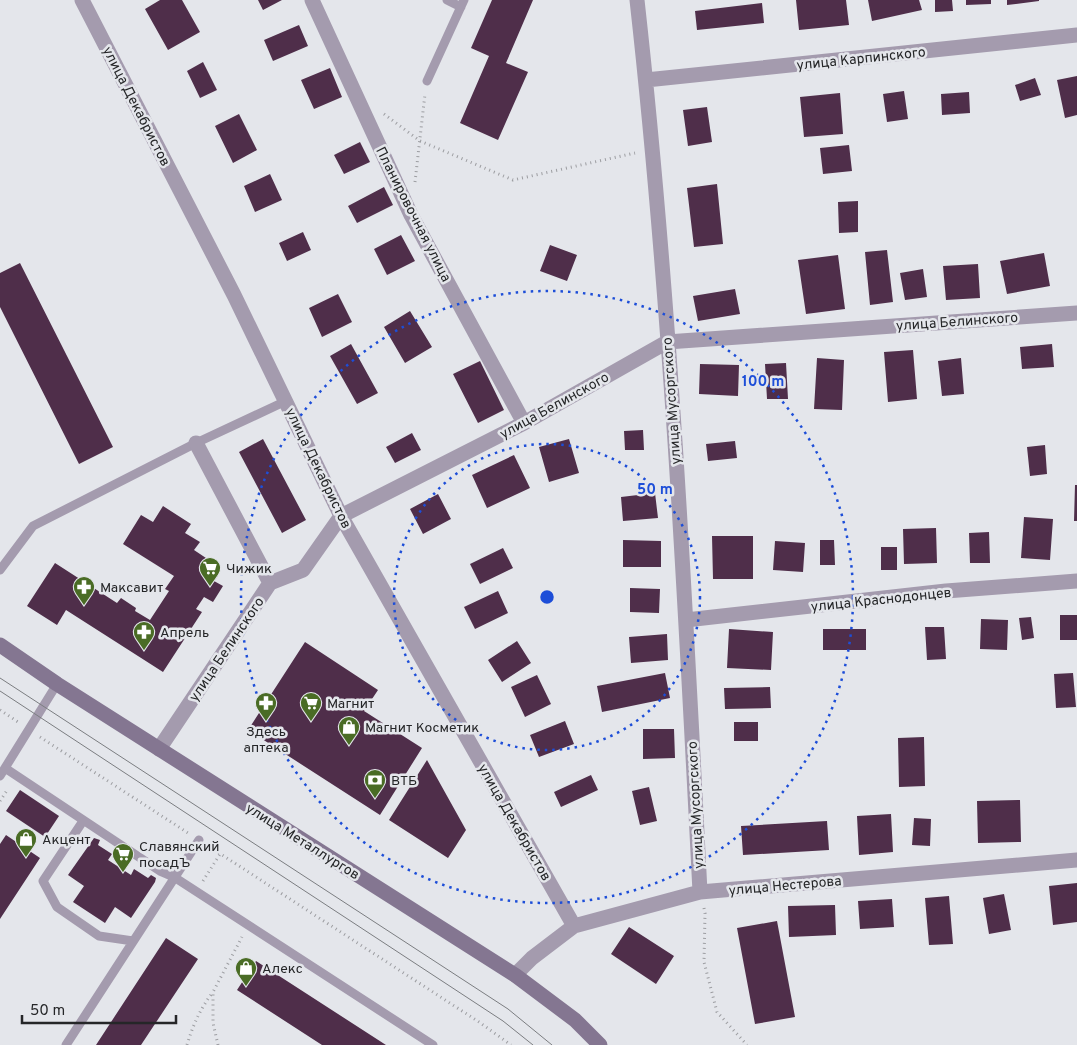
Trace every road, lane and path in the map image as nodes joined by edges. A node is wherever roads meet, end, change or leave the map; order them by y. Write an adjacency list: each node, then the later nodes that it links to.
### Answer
1 (82, 0): 15 (street, улица Декабристов)
2 (312, 0): 12 (street, Планировочная улица)
3 (447, 0): 5 (lane)
4 (637, 0): 7 (street, улица Мусоргского)
5 (462, 4): 8 (lane)
6 (1077, 35): 7 (street, улица Карпинского)
7 (646, 80): 11 (street, улица Мусоргского)
8 (427, 81): 10 (path)
9 (383, 113): 10 (path)
10 (420, 141): 11 (path); 12 (path)
11 (652, 150): 14 (street, улица Мусоргского)
12 (411, 215): 16 (street, Планировочная улица)
13 (1077, 313): 14 (street, улица Белинского)
14 (668, 342): 16 (street, улица Белинского); 22 (street, улица Мусоргского)
15 (286, 401): 17 (lane); 18 (street, улица Декабристов)
16 (524, 423): 18 (street, улица Белинского)
17 (196, 443): 19 (lane); 21 (street)
18 (341, 516): 21 (street, улица Белинского); 37 (street, улица Декабристов)
19 (0, 570)
20 (1077, 581): 22 (street, улица Краснодонцев)
21 (270, 583): 27 (street, улица Белинского)
22 (686, 620): 35 (street, улица Мусоргского)
23 (0, 646): 24 (main road, улица Металлургов)
24 (57, 684): 26 (lane); 27 (main road, улица Металлургов)
25 (0, 710): 26 (path)
26 (29, 729): 28 (lane); 30 (path)
27 (159, 749): 39 (main road, улица Металлургов)
28 (2, 772): 29 (lane)
29 (83, 821): 33 (lane); 38 (lane)
30 (199, 840): 31 (path); 33 (lane)
31 (220, 854): 34 (path); 45 (path)
32 (1077, 860): 35 (street, улица Нестерова)
33 (174, 877): 34 (lane); 38 (lane)
34 (196, 891): 36 (lane)
35 (700, 892): 37 (street, улица Нестерова); 47 (path)
36 (248, 925): 40 (path); 44 (lane)
37 (574, 926): 39 (street, улица Нестерова)
38 (133, 941): 41 (lane)
39 (515, 975): 46 (main road, улица Металлургов)
40 (213, 992): 42 (path); 43 (path)
41 (66, 1045)
42 (187, 1045)
43 (218, 1045)
44 (432, 1045)
45 (511, 1045)
46 (600, 1045)
47 (747, 1045)

